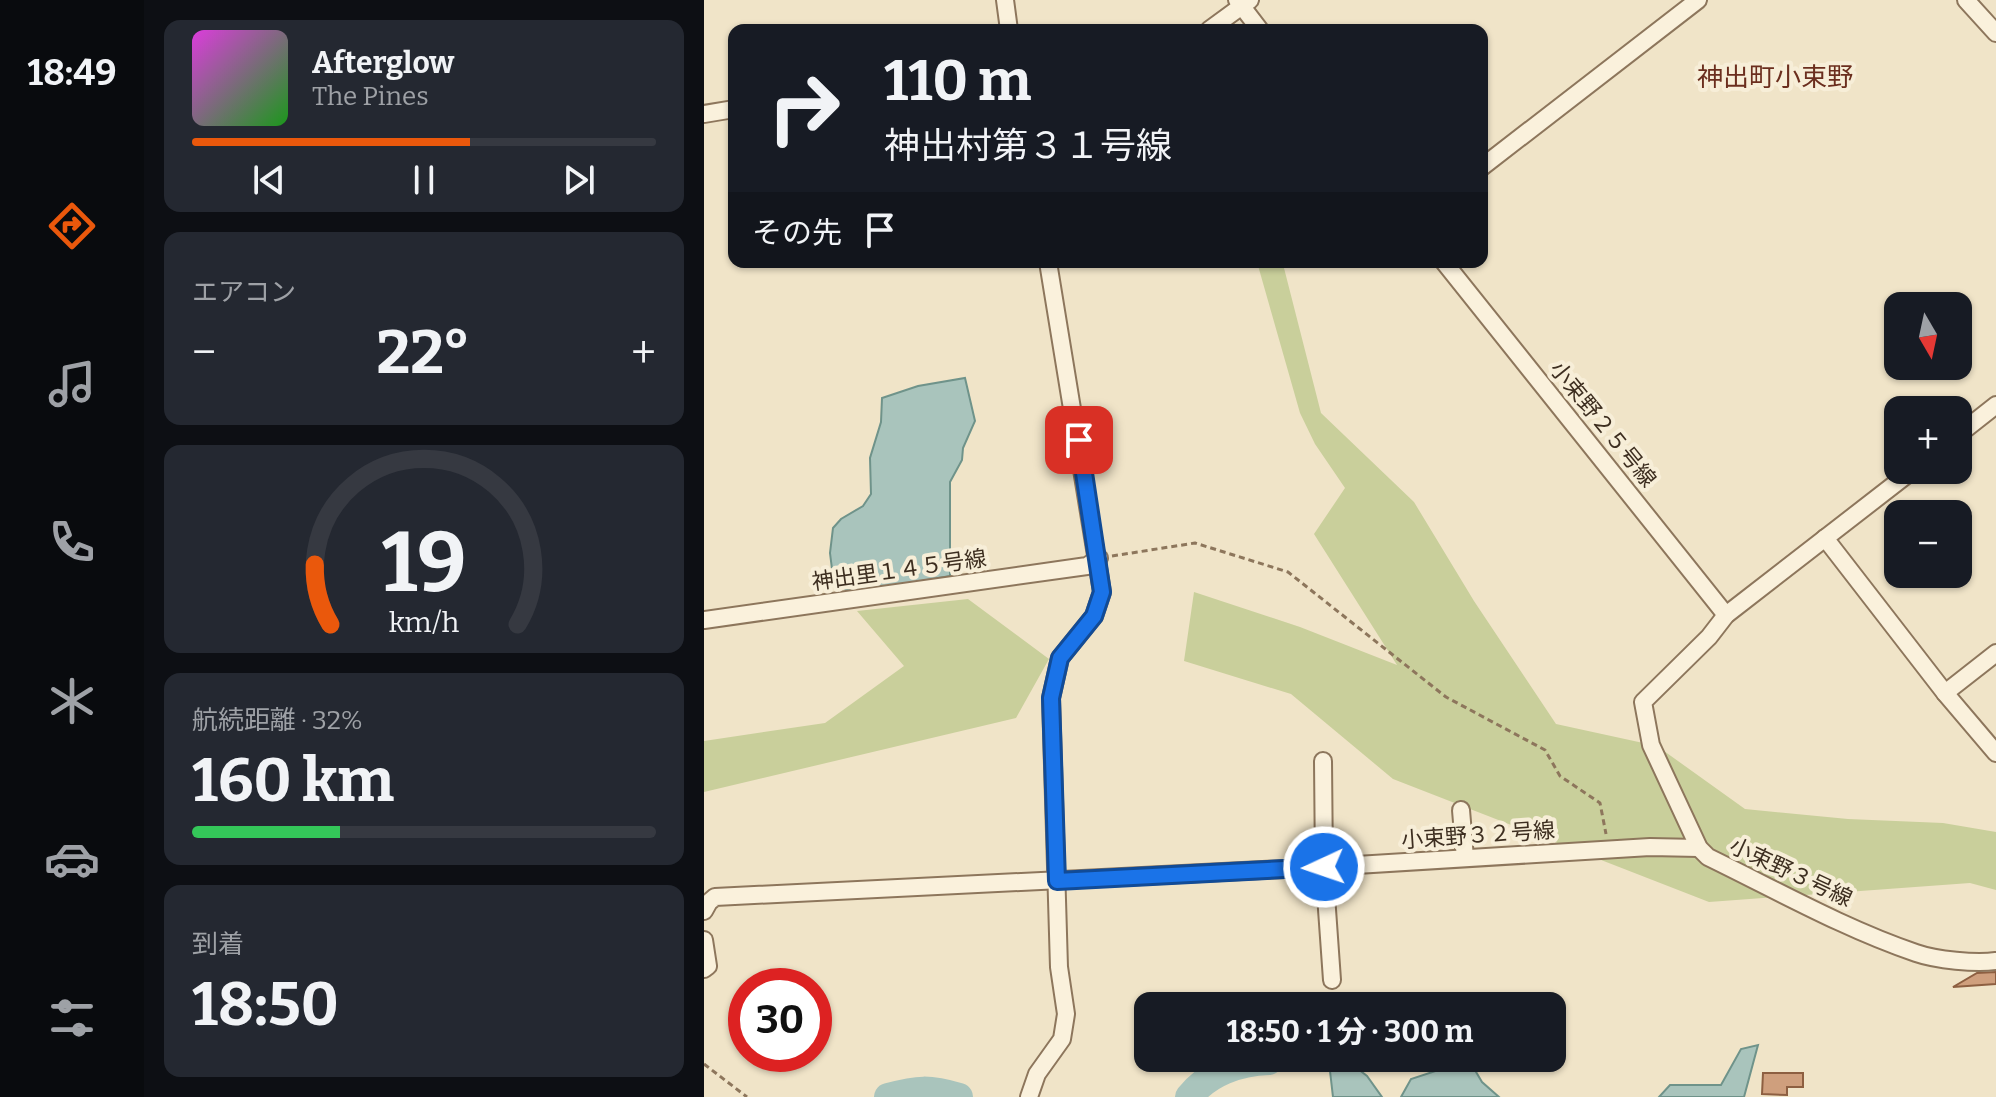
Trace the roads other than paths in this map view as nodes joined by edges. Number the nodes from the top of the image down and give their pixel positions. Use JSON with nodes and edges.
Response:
{"nodes":[{"id":1,"x":1005,"y":0,"type":"edge"},
{"id":2,"x":1698,"y":0,"type":"edge"},
{"id":3,"x":1966,"y":0,"type":"edge"},
{"id":4,"x":1243,"y":2,"type":"edge"},
{"id":5,"x":1008,"y":24,"type":"edge"},
{"id":6,"x":1216,"y":24,"type":"edge"},
{"id":7,"x":1256,"y":24,"type":"edge"},
{"id":8,"x":1996,"y":33,"type":"edge"},
{"id":9,"x":728,"y":110,"type":"edge"},
{"id":10,"x":704,"y":114,"type":"edge"},
{"id":11,"x":1488,"y":162,"type":"edge"},
{"id":12,"x":1049,"y":268,"type":"edge"},
{"id":13,"x":1449,"y":268,"type":"edge"},
{"id":14,"x":1996,"y":405,"type":"edge"},
{"id":15,"x":1972,"y":424,"type":"edge"},
{"id":16,"x":1895,"y":484,"type":"edge"},
{"id":17,"x":1825,"y":538,"type":"junction"},
{"id":18,"x":1099,"y":558,"type":"junction"},
{"id":19,"x":1726,"y":615,"type":"junction"},
{"id":20,"x":704,"y":620,"type":"edge"},
{"id":21,"x":1996,"y":653,"type":"edge"},
{"id":22,"x":1945,"y":693,"type":"junction"},
{"id":23,"x":1996,"y":753,"type":"edge"},
{"id":24,"x":1323,"y":761,"type":"dead end"},
{"id":25,"x":1461,"y":810,"type":"dead end"},
{"id":26,"x":1699,"y":848,"type":"junction"},
{"id":27,"x":1465,"y":858,"type":"junction"},
{"id":28,"x":1324,"y":867,"type":"junction"},
{"id":29,"x":1057,"y":881,"type":"junction"},
{"id":30,"x":704,"y":911,"type":"edge"},
{"id":31,"x":704,"y":940,"type":"edge"},
{"id":32,"x":1996,"y":961,"type":"edge"},
{"id":33,"x":704,"y":969,"type":"edge"},
{"id":34,"x":1332,"y":980,"type":"dead end"},
{"id":35,"x":1029,"y":1097,"type":"edge"}],
"edges":[{"from":1,"to":5,"type":"street"},
{"from":2,"to":11,"type":"street"},
{"from":3,"to":8,"type":"street"},
{"from":4,"to":6,"type":"street"},
{"from":4,"to":7,"type":"street"},
{"from":9,"to":10,"type":"street"},
{"from":12,"to":18,"type":"street"},
{"from":13,"to":19,"type":"street","name":"小束野２５号線"},
{"from":14,"to":15,"type":"street"},
{"from":16,"to":17,"type":"street"},
{"from":17,"to":19,"type":"street"},
{"from":17,"to":22,"type":"street"},
{"from":18,"to":20,"type":"street","name":"神出里１４５号線"},
{"from":18,"to":29,"type":"street"},
{"from":19,"to":26,"type":"street","name":"小束野３号線"},
{"from":21,"to":22,"type":"street"},
{"from":22,"to":23,"type":"street"},
{"from":24,"to":28,"type":"street"},
{"from":25,"to":27,"type":"street"},
{"from":26,"to":27,"type":"street","name":"小束野３２号線"},
{"from":26,"to":32,"type":"street","name":"小束野３号線"},
{"from":27,"to":28,"type":"street","name":"小束野３２号線"},
{"from":28,"to":29,"type":"street","name":"小束野３２号線"},
{"from":28,"to":34,"type":"street"},
{"from":29,"to":30,"type":"street","name":"小束野３２号線"},
{"from":29,"to":35,"type":"street"},
{"from":31,"to":33,"type":"street"}]}
